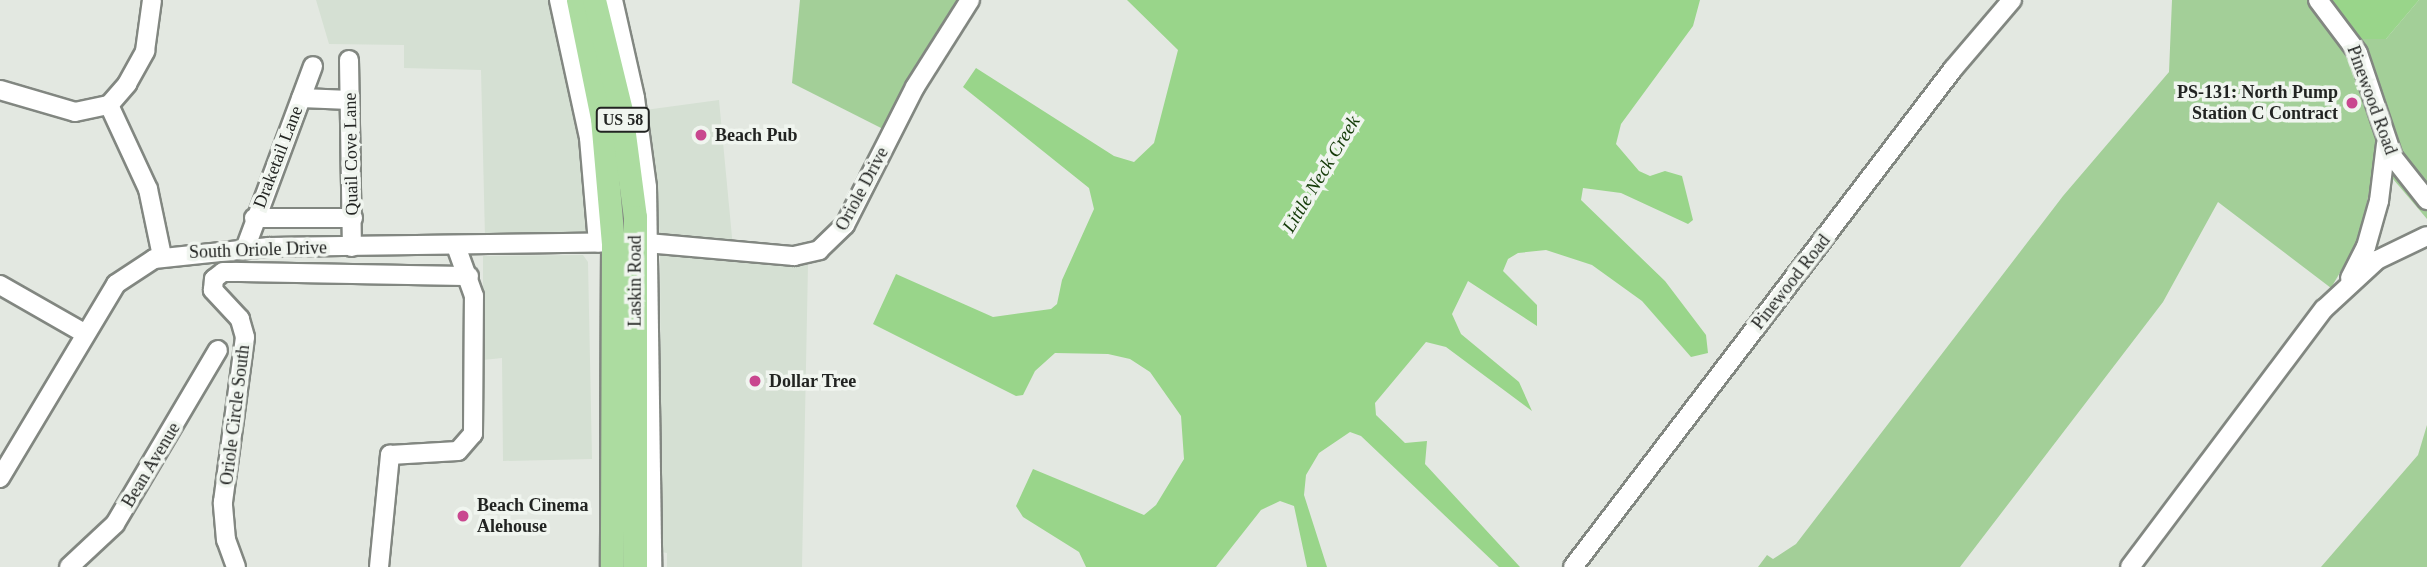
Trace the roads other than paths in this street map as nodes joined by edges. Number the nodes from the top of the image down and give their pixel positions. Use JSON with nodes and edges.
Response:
{"nodes":[{"id":1,"x":152,"y":0,"type":"edge"},
{"id":2,"x":559,"y":0,"type":"edge"},
{"id":3,"x":578,"y":0,"type":"edge"},
{"id":4,"x":594,"y":0,"type":"edge"},
{"id":5,"x":613,"y":0,"type":"edge"},
{"id":6,"x":970,"y":0,"type":"edge"},
{"id":7,"x":2012,"y":0,"type":"edge"},
{"id":8,"x":2318,"y":0,"type":"edge"},
{"id":9,"x":349,"y":60,"type":"dead end"},
{"id":10,"x":313,"y":66,"type":"dead end"},
{"id":11,"x":0,"y":90,"type":"edge"},
{"id":12,"x":301,"y":98,"type":"junction"},
{"id":13,"x":350,"y":100,"type":"junction"},
{"id":14,"x":109,"y":105,"type":"junction"},
{"id":15,"x":2386,"y":141,"type":"junction"},
{"id":16,"x":2427,"y":200,"type":"edge"},
{"id":17,"x":254,"y":218,"type":"junction"},
{"id":18,"x":353,"y":218,"type":"junction"},
{"id":19,"x":2427,"y":236,"type":"edge"},
{"id":20,"x":624,"y":243,"type":"junction"},
{"id":21,"x":352,"y":247,"type":"junction"},
{"id":22,"x":456,"y":247,"type":"junction"},
{"id":23,"x":244,"y":249,"type":"junction"},
{"id":24,"x":162,"y":256,"type":"junction"},
{"id":25,"x":469,"y":276,"type":"junction"},
{"id":26,"x":0,"y":285,"type":"edge"},
{"id":27,"x":2344,"y":289,"type":"junction"},
{"id":28,"x":84,"y":332,"type":"junction"},
{"id":29,"x":218,"y":350,"type":"dead end"},
{"id":30,"x":0,"y":478,"type":"edge"},
{"id":31,"x":69,"y":567,"type":"edge"},
{"id":32,"x":236,"y":567,"type":"edge"},
{"id":33,"x":379,"y":567,"type":"edge"},
{"id":34,"x":612,"y":567,"type":"edge"},
{"id":35,"x":635,"y":567,"type":"edge"},
{"id":36,"x":652,"y":567,"type":"edge"},
{"id":37,"x":1573,"y":567,"type":"edge"},
{"id":38,"x":2130,"y":567,"type":"edge"}],
"edges":[{"from":1,"to":14,"type":"street"},
{"from":2,"to":20,"type":"street","name":"Laskin Road"},
{"from":3,"to":20,"type":"main road","name":"Laskin Road","number":"US 58"},
{"from":4,"to":20,"type":"main road","name":"Laskin Road","number":"US 58"},
{"from":5,"to":20,"type":"street","name":"Laskin Road"},
{"from":6,"to":20,"type":"street","name":"Oriole Drive"},
{"from":7,"to":37,"type":"street","name":"Pinewood Road"},
{"from":8,"to":15,"type":"street","name":"Pinewood Road"},
{"from":9,"to":13,"type":"street","name":"Quail Cove Lane"},
{"from":10,"to":12,"type":"street","name":"Draketail Lane"},
{"from":11,"to":14,"type":"street"},
{"from":12,"to":13,"type":"street"},
{"from":12,"to":17,"type":"street","name":"Draketail Lane"},
{"from":13,"to":18,"type":"street","name":"Quail Cove Lane"},
{"from":14,"to":24,"type":"street"},
{"from":15,"to":16,"type":"street","name":"Pinewood Road"},
{"from":15,"to":27,"type":"street"},
{"from":17,"to":18,"type":"street"},
{"from":17,"to":23,"type":"street","name":"Draketail Lane"},
{"from":18,"to":21,"type":"street","name":"Quail Cove Lane"},
{"from":19,"to":27,"type":"street"},
{"from":20,"to":22,"type":"street","name":"South Oriole Drive"},
{"from":20,"to":34,"type":"main road","name":"Laskin Road","number":"US 58"},
{"from":20,"to":35,"type":"main road","name":"Laskin Road","number":"US 58"},
{"from":20,"to":36,"type":"street","name":"Laskin Road"},
{"from":21,"to":22,"type":"street","name":"South Oriole Drive"},
{"from":21,"to":23,"type":"street","name":"South Oriole Drive"},
{"from":22,"to":25,"type":"street"},
{"from":23,"to":24,"type":"street","name":"South Oriole Drive"},
{"from":24,"to":28,"type":"street","name":"South Oriole Drive"},
{"from":25,"to":32,"type":"street","name":"Oriole Circle South"},
{"from":25,"to":33,"type":"street"},
{"from":26,"to":28,"type":"street"},
{"from":27,"to":38,"type":"street"},
{"from":28,"to":30,"type":"street","name":"South Oriole Drive"},
{"from":29,"to":31,"type":"street","name":"Bean Avenue"}]}
